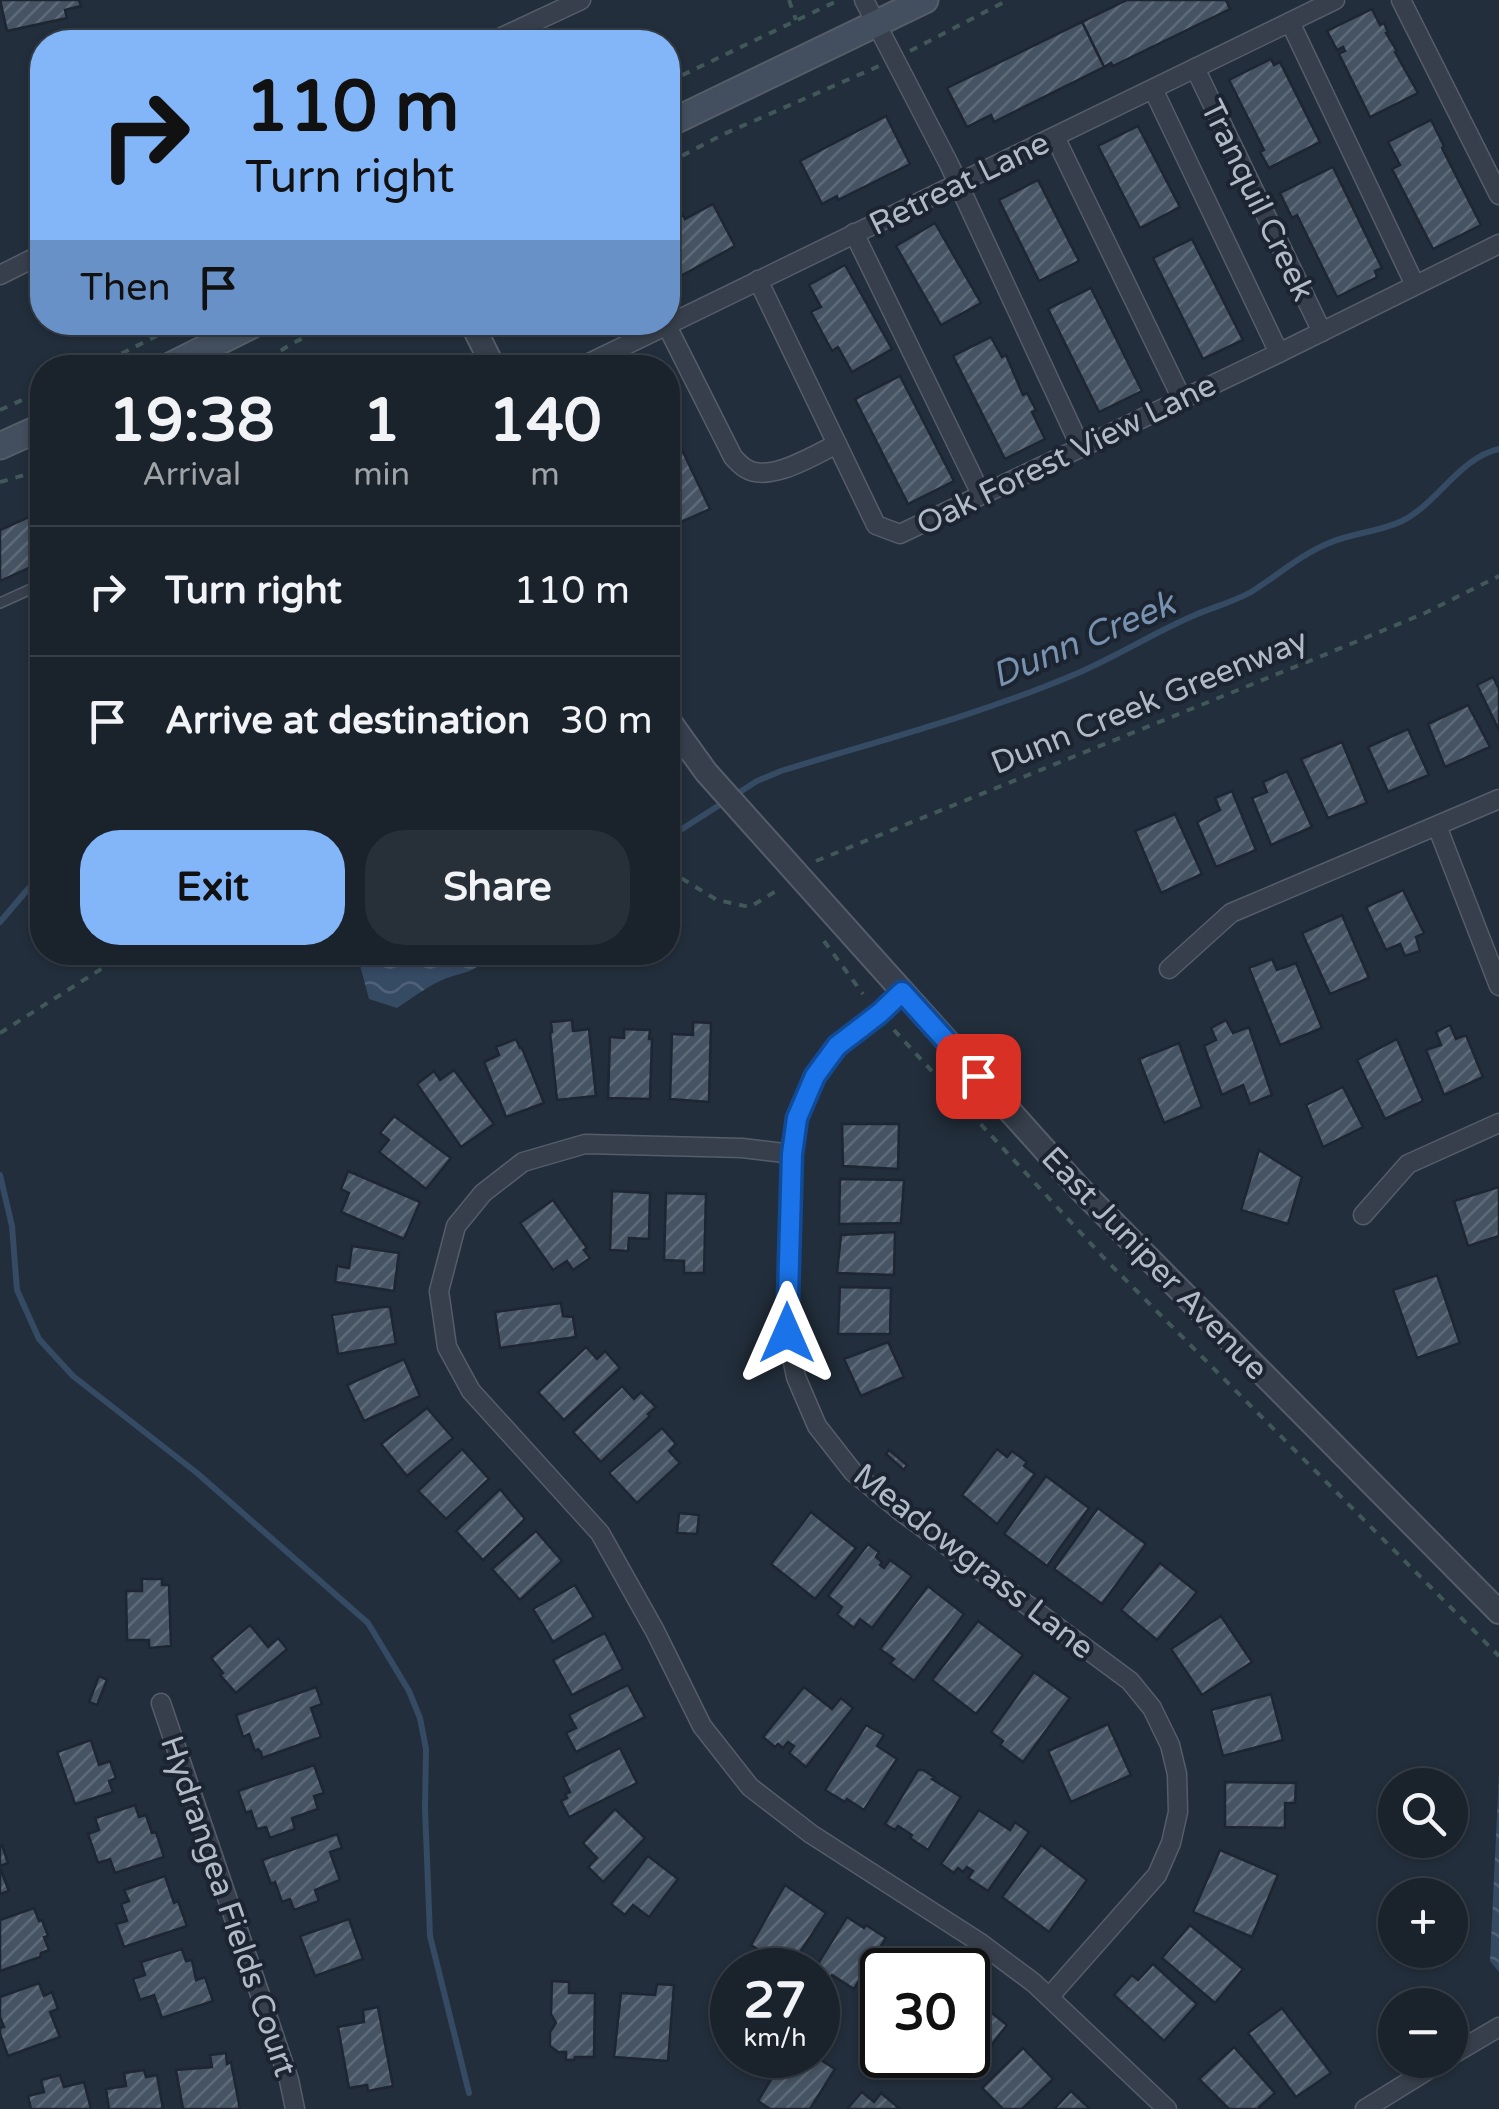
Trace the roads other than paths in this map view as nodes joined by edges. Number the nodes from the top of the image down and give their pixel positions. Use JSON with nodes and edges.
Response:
{"nodes":[{"id":1,"x":582,"y":0,"type":"edge"},
{"id":2,"x":925,"y":0,"type":"edge"},
{"id":3,"x":1335,"y":0,"type":"edge"},
{"id":4,"x":1401,"y":0,"type":"edge"},
{"id":5,"x":871,"y":11,"type":"edge"},
{"id":6,"x":1290,"y":22,"type":"junction"},
{"id":7,"x":518,"y":30,"type":"edge"},
{"id":8,"x":1195,"y":68,"type":"junction"},
{"id":9,"x":1153,"y":89,"type":"junction"},
{"id":10,"x":680,"y":117,"type":"edge"},
{"id":11,"x":1055,"y":137,"type":"junction"},
{"id":12,"x":958,"y":183,"type":"junction"},
{"id":13,"x":1499,"y":194,"type":"edge"},
{"id":14,"x":854,"y":232,"type":"junction"},
{"id":15,"x":1499,"y":244,"type":"edge"},
{"id":16,"x":30,"y":260,"type":"edge"},
{"id":17,"x":0,"y":274,"type":"edge"},
{"id":18,"x":758,"y":280,"type":"junction"},
{"id":19,"x":1414,"y":285,"type":"junction"},
{"id":20,"x":680,"y":319,"type":"edge"},
{"id":21,"x":1322,"y":332,"type":"junction"},
{"id":22,"x":232,"y":335,"type":"edge"},
{"id":23,"x":647,"y":335,"type":"edge"},
{"id":24,"x":671,"y":335,"type":"edge"},
{"id":25,"x":1278,"y":353,"type":"junction"},
{"id":26,"x":192,"y":355,"type":"edge"},
{"id":27,"x":606,"y":355,"type":"edge"},
{"id":28,"x":1182,"y":400,"type":"junction"},
{"id":29,"x":30,"y":432,"type":"edge"},
{"id":30,"x":837,"y":444,"type":"junction"},
{"id":31,"x":0,"y":446,"type":"edge"},
{"id":32,"x":1081,"y":448,"type":"junction"},
{"id":33,"x":981,"y":494,"type":"junction"},
{"id":34,"x":30,"y":589,"type":"edge"},
{"id":35,"x":0,"y":603,"type":"edge"},
{"id":36,"x":680,"y":736,"type":"edge"},
{"id":37,"x":1499,"y":800,"type":"edge"},
{"id":38,"x":1437,"y":826,"type":"junction"},
{"id":39,"x":1169,"y":969,"type":"dead end"},
{"id":40,"x":1499,"y":986,"type":"edge"},
{"id":41,"x":902,"y":992,"type":"junction"},
{"id":42,"x":1499,"y":1123,"type":"edge"},
{"id":43,"x":792,"y":1154,"type":"junction"},
{"id":44,"x":1364,"y":1215,"type":"dead end"},
{"id":45,"x":1499,"y":1612,"type":"edge"},
{"id":46,"x":162,"y":1703,"type":"dead end"},
{"id":47,"x":1050,"y":1996,"type":"junction"},
{"id":48,"x":1499,"y":2026,"type":"edge"},
{"id":49,"x":1468,"y":2045,"type":"edge"},
{"id":50,"x":1415,"y":2078,"type":"edge"},
{"id":51,"x":295,"y":2109,"type":"edge"},
{"id":52,"x":1167,"y":2109,"type":"edge"},
{"id":53,"x":1365,"y":2109,"type":"edge"}],
"edges":[{"from":1,"to":7,"type":"street"},
{"from":2,"to":5,"type":"main road"},
{"from":3,"to":6,"type":"street","name":"Retreat Lane"},
{"from":4,"to":13,"type":"street"},
{"from":5,"to":10,"type":"main road"},
{"from":5,"to":12,"type":"street"},
{"from":6,"to":8,"type":"street","name":"Retreat Lane"},
{"from":6,"to":19,"type":"street"},
{"from":8,"to":9,"type":"street","name":"Retreat Lane"},
{"from":8,"to":21,"type":"street","name":"Tranquil Creek"},
{"from":9,"to":11,"type":"street","name":"Retreat Lane"},
{"from":9,"to":25,"type":"street","name":"Tranquil Creek"},
{"from":11,"to":12,"type":"street","name":"Retreat Lane"},
{"from":11,"to":28,"type":"street"},
{"from":12,"to":14,"type":"street","name":"Retreat Lane"},
{"from":12,"to":32,"type":"street"},
{"from":14,"to":18,"type":"street","name":"Retreat Lane"},
{"from":14,"to":33,"type":"street"},
{"from":15,"to":19,"type":"street","name":"Oak Forest View Lane"},
{"from":16,"to":17,"type":"street"},
{"from":18,"to":20,"type":"street","name":"Retreat Lane"},
{"from":18,"to":30,"type":"street","name":"Oak Forest View Lane"},
{"from":19,"to":21,"type":"street","name":"Oak Forest View Lane"},
{"from":21,"to":25,"type":"street","name":"Oak Forest View Lane"},
{"from":22,"to":26,"type":"main road"},
{"from":23,"to":27,"type":"street","name":"Retreat Lane"},
{"from":24,"to":30,"type":"street"},
{"from":25,"to":28,"type":"street","name":"Oak Forest View Lane"},
{"from":28,"to":32,"type":"street","name":"Oak Forest View Lane"},
{"from":29,"to":31,"type":"main road"},
{"from":30,"to":33,"type":"street","name":"Oak Forest View Lane"},
{"from":32,"to":33,"type":"street","name":"Oak Forest View Lane"},
{"from":34,"to":35,"type":"lane"},
{"from":36,"to":41,"type":"street","name":"East Juniper Avenue"},
{"from":37,"to":38,"type":"street"},
{"from":38,"to":39,"type":"street"},
{"from":38,"to":40,"type":"street"},
{"from":41,"to":43,"type":"street","name":"Meadowgrass Lane"},
{"from":41,"to":45,"type":"street","name":"East Juniper Avenue"},
{"from":42,"to":44,"type":"street"},
{"from":43,"to":47,"type":"street","name":"Meadowgrass Lane"},
{"from":43,"to":47,"type":"street"},
{"from":46,"to":51,"type":"street","name":"Hydrangea Fields Court"},
{"from":47,"to":52,"type":"street"},
{"from":48,"to":49,"type":"street"},
{"from":50,"to":53,"type":"street"}]}
